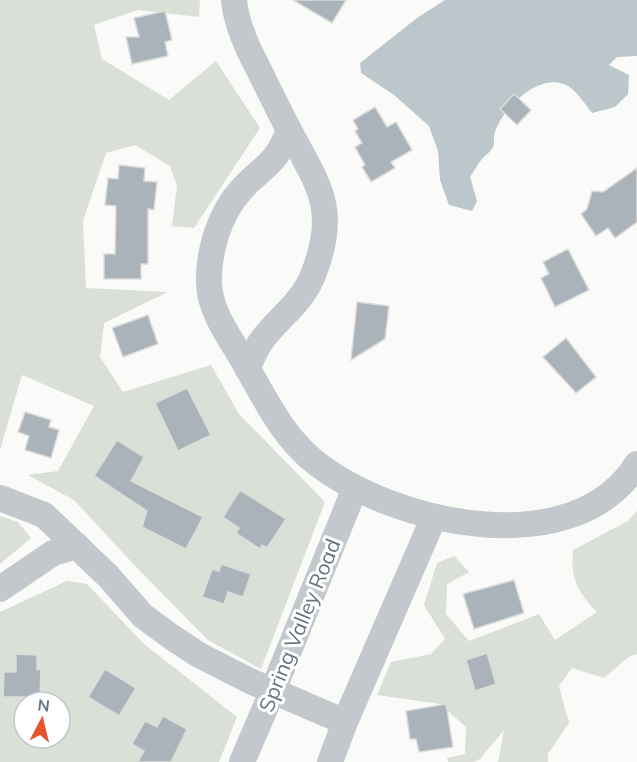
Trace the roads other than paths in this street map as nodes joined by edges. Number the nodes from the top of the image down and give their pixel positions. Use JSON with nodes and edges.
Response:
{"nodes":[{"id":1,"x":234,"y":0,"type":"edge"},
{"id":2,"x":289,"y":131,"type":"junction"},
{"id":3,"x":247,"y":368,"type":"junction"},
{"id":4,"x":637,"y":464,"type":"edge"},
{"id":5,"x":355,"y":488,"type":"junction"},
{"id":6,"x":0,"y":498,"type":"edge"},
{"id":7,"x":434,"y":517,"type":"junction"},
{"id":8,"x":77,"y":546,"type":"junction"},
{"id":9,"x":0,"y":589,"type":"edge"},
{"id":10,"x":273,"y":690,"type":"junction"},
{"id":11,"x":345,"y":722,"type":"junction"},
{"id":12,"x":242,"y":762,"type":"edge"},
{"id":13,"x":330,"y":762,"type":"edge"}],
"edges":[{"from":1,"to":2,"type":"street"},
{"from":2,"to":3,"type":"street"},
{"from":2,"to":3,"type":"street"},
{"from":3,"to":5,"type":"street"},
{"from":4,"to":7,"type":"street"},
{"from":5,"to":7,"type":"street"},
{"from":5,"to":10,"type":"street","name":"Spring Valley Road"},
{"from":6,"to":8,"type":"street"},
{"from":7,"to":11,"type":"street"},
{"from":8,"to":9,"type":"street"},
{"from":8,"to":10,"type":"street"},
{"from":10,"to":11,"type":"street"},
{"from":10,"to":12,"type":"street","name":"Spring Valley Road"},
{"from":11,"to":13,"type":"street"}]}
